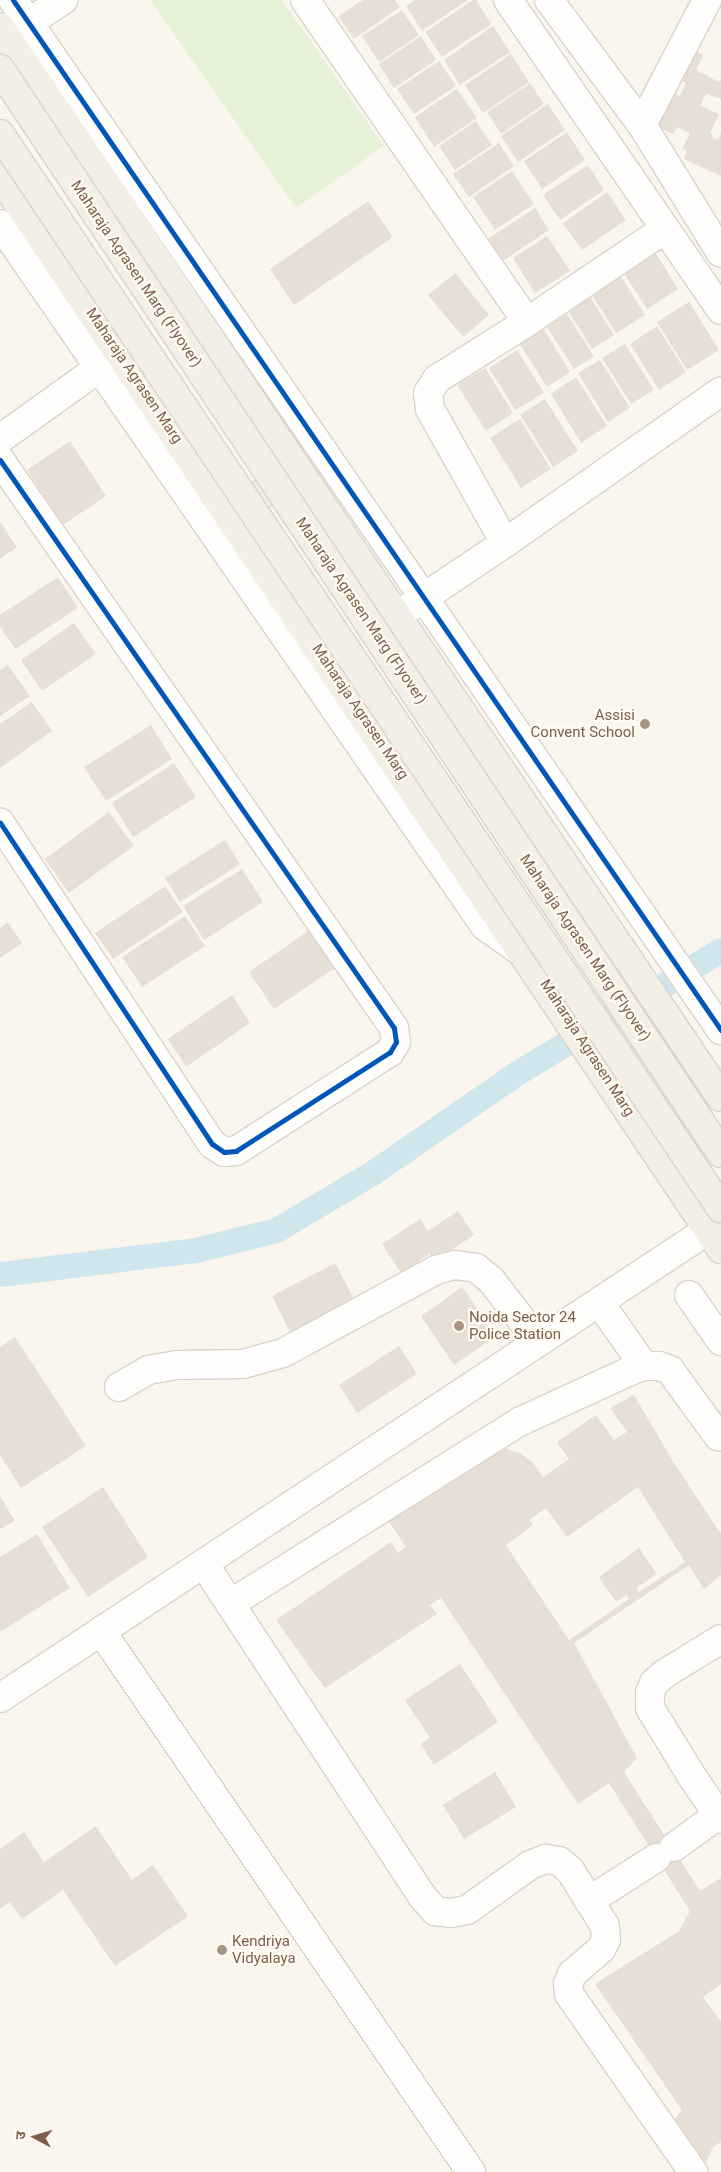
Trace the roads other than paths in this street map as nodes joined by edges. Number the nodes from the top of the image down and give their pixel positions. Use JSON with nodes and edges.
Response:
{"nodes":[{"id":1,"x":13,"y":0,"type":"edge"},
{"id":2,"x":63,"y":0,"type":"edge"},
{"id":3,"x":304,"y":0,"type":"edge"},
{"id":4,"x":508,"y":0,"type":"edge"},
{"id":5,"x":549,"y":0,"type":"edge"},
{"id":6,"x":707,"y":0,"type":"edge"},
{"id":7,"x":12,"y":29,"type":"edge"},
{"id":8,"x":0,"y":69,"type":"edge"},
{"id":9,"x":642,"y":125,"type":"junction"},
{"id":10,"x":0,"y":134,"type":"edge"},
{"id":11,"x":0,"y":176,"type":"edge"},
{"id":12,"x":0,"y":224,"type":"edge"},
{"id":13,"x":665,"y":228,"type":"junction"},
{"id":14,"x":721,"y":254,"type":"edge"},
{"id":15,"x":721,"y":310,"type":"edge"},
{"id":16,"x":528,"y":322,"type":"junction"},
{"id":17,"x":109,"y":360,"type":"junction"},
{"id":18,"x":721,"y":391,"type":"edge"},
{"id":19,"x":0,"y":439,"type":"edge"},
{"id":20,"x":0,"y":460,"type":"edge"},
{"id":21,"x":298,"y":470,"type":"junction"},
{"id":22,"x":229,"y":517,"type":"junction"},
{"id":23,"x":505,"y":543,"type":"junction"},
{"id":24,"x":424,"y":598,"type":"junction"},
{"id":25,"x":395,"y":615,"type":"junction"},
{"id":26,"x":0,"y":823,"type":"edge"},
{"id":27,"x":524,"y":953,"type":"junction"},
{"id":28,"x":716,"y":1011,"type":"edge"},
{"id":29,"x":674,"y":1027,"type":"junction"},
{"id":30,"x":721,"y":1097,"type":"edge"},
{"id":31,"x":721,"y":1153,"type":"edge"},
{"id":32,"x":717,"y":1229,"type":"edge"},
{"id":33,"x":689,"y":1295,"type":"dead end"},
{"id":34,"x":599,"y":1302,"type":"junction"},
{"id":35,"x":721,"y":1341,"type":"edge"},
{"id":36,"x":538,"y":1342,"type":"junction"},
{"id":37,"x":644,"y":1366,"type":"junction"},
{"id":38,"x":119,"y":1386,"type":"dead end"},
{"id":39,"x":718,"y":1436,"type":"dead end"},
{"id":40,"x":204,"y":1564,"type":"junction"},
{"id":41,"x":230,"y":1604,"type":"junction"},
{"id":42,"x":101,"y":1631,"type":"junction"},
{"id":43,"x":721,"y":1639,"type":"edge"},
{"id":44,"x":0,"y":1698,"type":"edge"},
{"id":45,"x":719,"y":1817,"type":"edge"},
{"id":46,"x":589,"y":1901,"type":"junction"},
{"id":47,"x":471,"y":2172,"type":"edge"},
{"id":48,"x":693,"y":2172,"type":"edge"}],
"edges":[{"from":1,"to":7,"type":"street"},
{"from":2,"to":7,"type":"street"},
{"from":3,"to":16,"type":"street"},
{"from":4,"to":13,"type":"street"},
{"from":5,"to":9,"type":"street"},
{"from":6,"to":9,"type":"street"},
{"from":7,"to":21,"type":"main road"},
{"from":7,"to":24,"type":"street"},
{"from":8,"to":31,"type":"main road","name":"Maharaja Agrasen Marg (Flyover)","bridge":true},
{"from":9,"to":14,"type":"street"},
{"from":10,"to":32,"type":"main road","name":"Maharaja Agrasen Marg (Flyover)","bridge":true},
{"from":11,"to":17,"type":"main road","name":"Maharaja Agrasen Marg"},
{"from":12,"to":17,"type":"street"},
{"from":13,"to":15,"type":"street"},
{"from":13,"to":16,"type":"street"},
{"from":16,"to":23,"type":"street"},
{"from":17,"to":19,"type":"street"},
{"from":17,"to":22,"type":"main road","name":"Maharaja Agrasen Marg"},
{"from":17,"to":27,"type":"street"},
{"from":18,"to":23,"type":"street"},
{"from":20,"to":26,"type":"street"},
{"from":21,"to":22,"type":"main road"},
{"from":21,"to":25,"type":"main road"},
{"from":22,"to":27,"type":"main road","name":"Maharaja Agrasen Marg"},
{"from":23,"to":24,"type":"street"},
{"from":24,"to":25,"type":"street"},
{"from":24,"to":28,"type":"street"},
{"from":25,"to":29,"type":"main road"},
{"from":27,"to":32,"type":"main road","name":"Maharaja Agrasen Marg"},
{"from":28,"to":29,"type":"street"},
{"from":29,"to":30,"type":"main road"},
{"from":32,"to":34,"type":"street"},
{"from":33,"to":35,"type":"street"},
{"from":34,"to":36,"type":"street"},
{"from":34,"to":37,"type":"street"},
{"from":36,"to":38,"type":"street"},
{"from":36,"to":40,"type":"street"},
{"from":37,"to":39,"type":"street"},
{"from":37,"to":41,"type":"street"},
{"from":40,"to":41,"type":"street"},
{"from":40,"to":42,"type":"street"},
{"from":41,"to":46,"type":"street"},
{"from":42,"to":44,"type":"street"},
{"from":42,"to":47,"type":"street"},
{"from":43,"to":45,"type":"street"},
{"from":45,"to":46,"type":"street"},
{"from":46,"to":48,"type":"street"}]}
